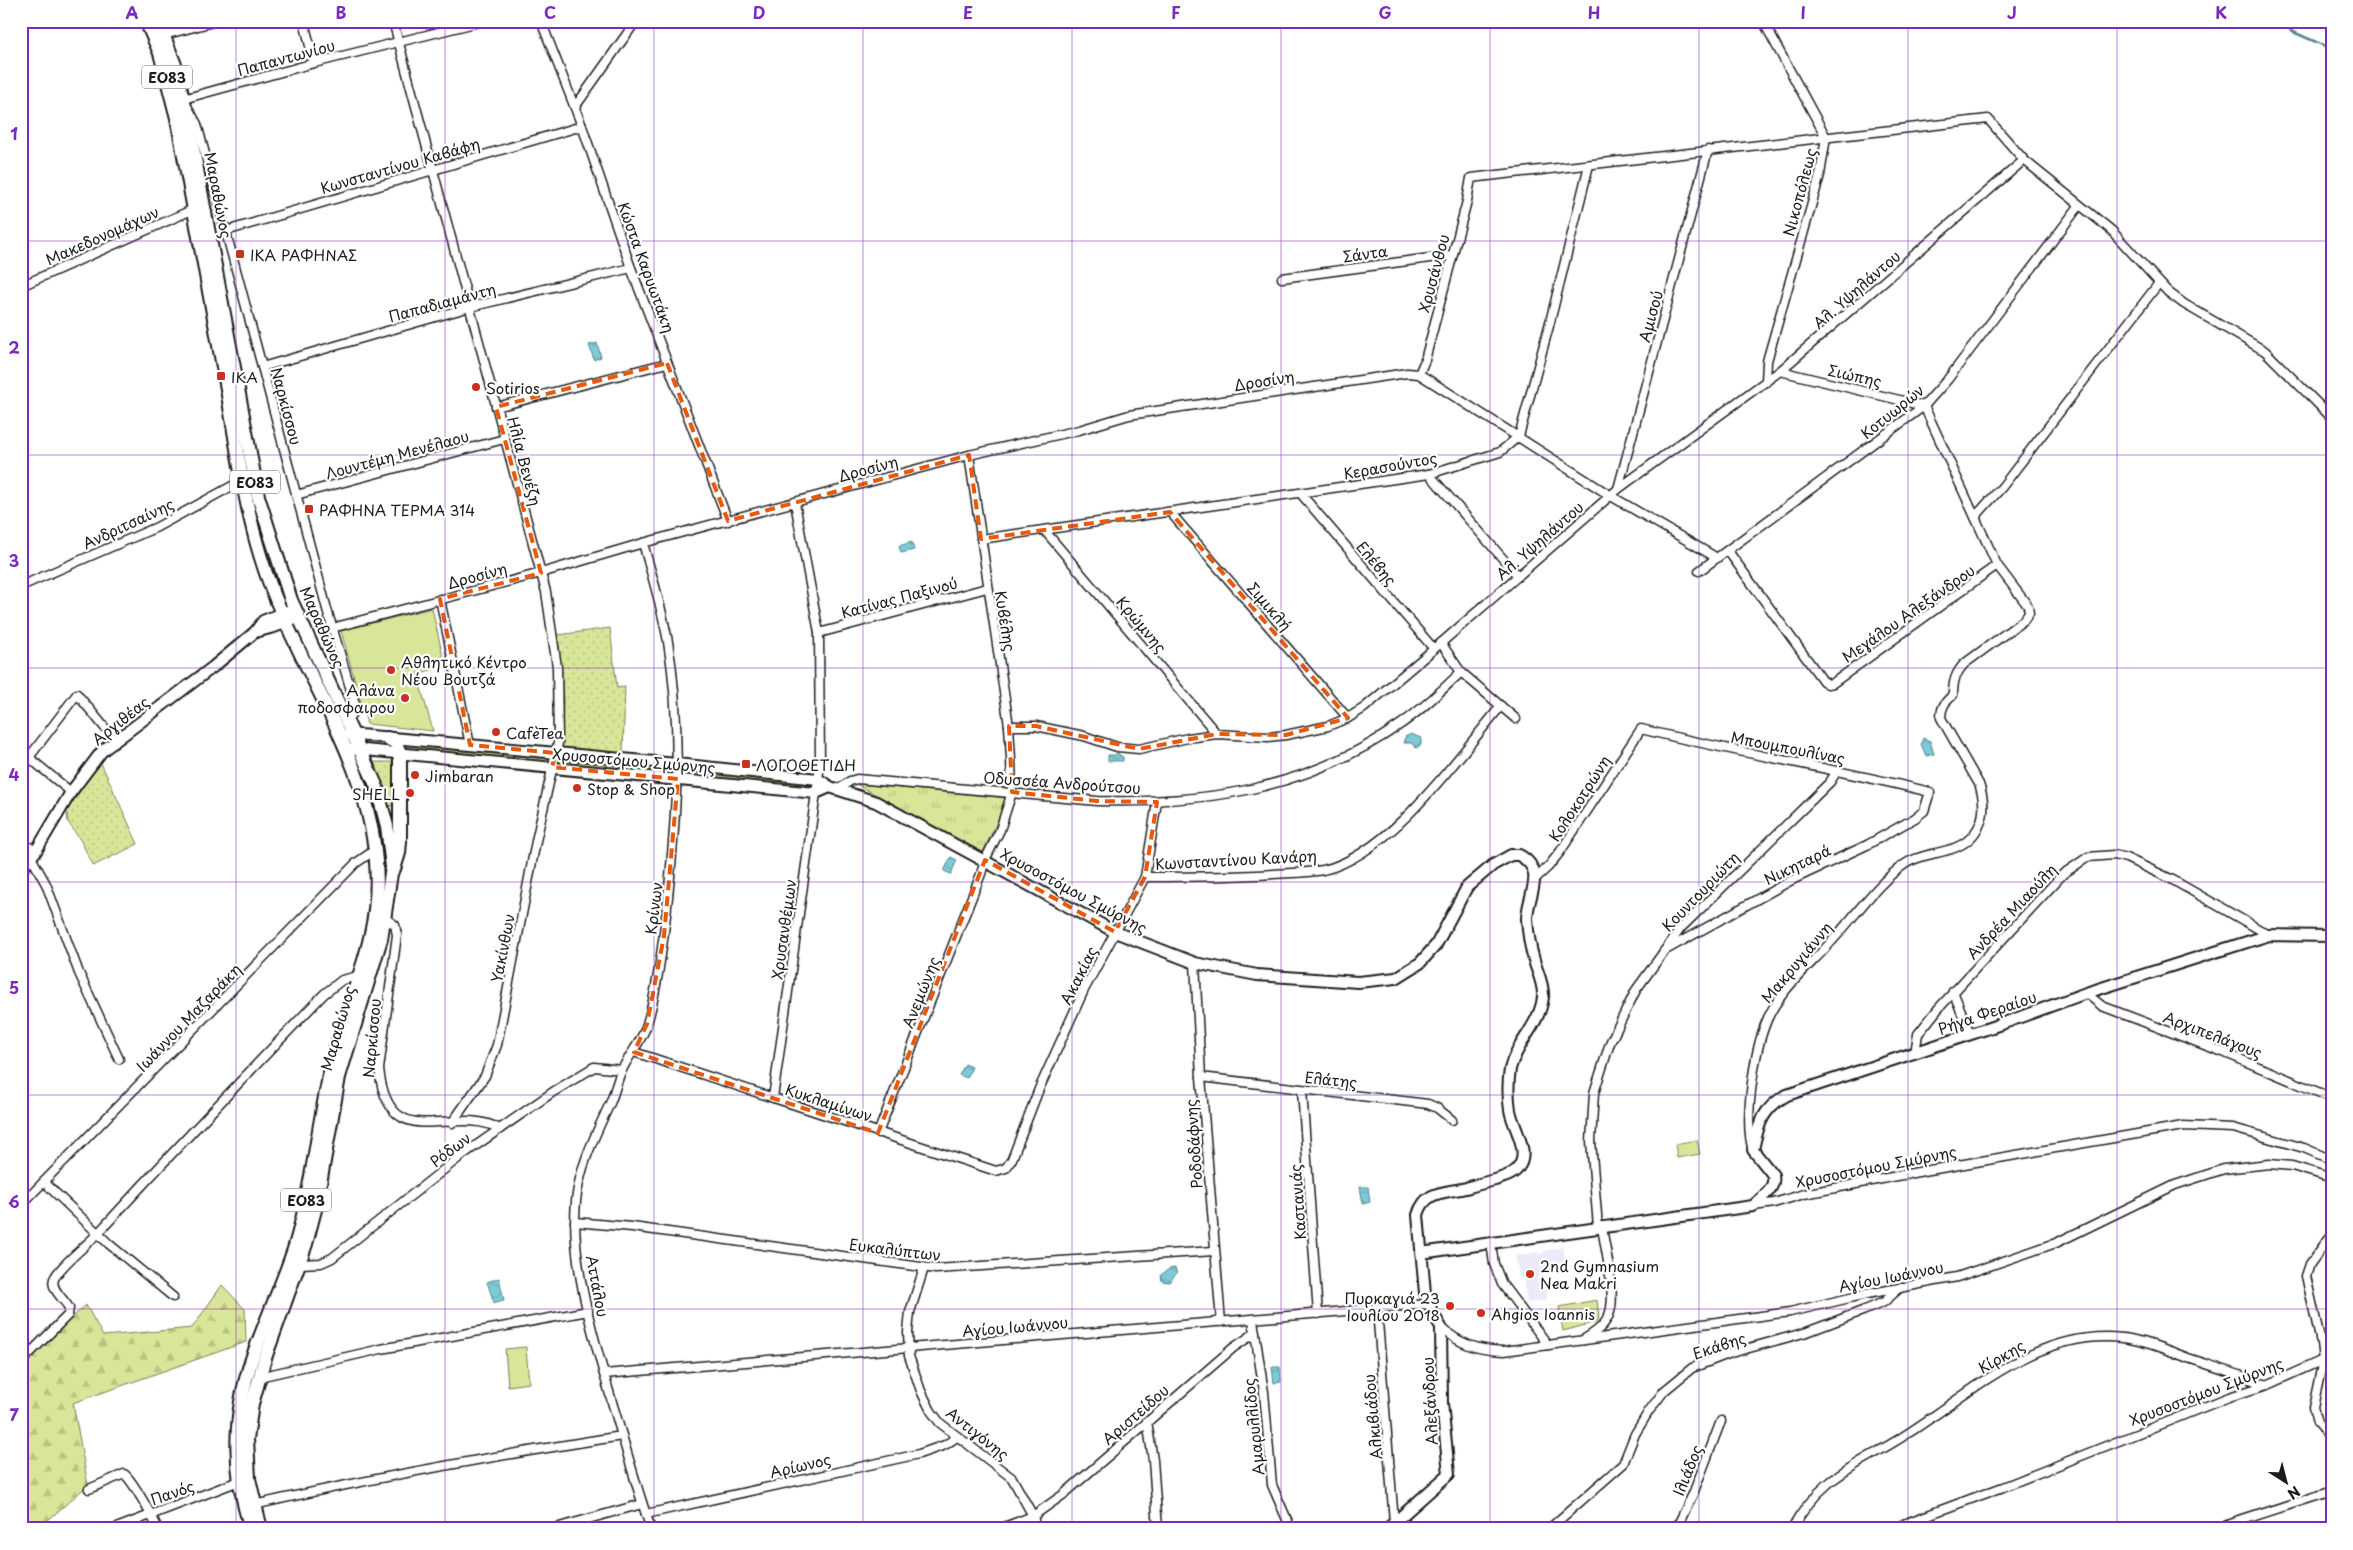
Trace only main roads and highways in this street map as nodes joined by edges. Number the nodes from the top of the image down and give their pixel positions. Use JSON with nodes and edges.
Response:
{"nodes":[{"id":1,"x":146,"y":21,"type":"edge"},
{"id":2,"x":158,"y":21,"type":"edge"},
{"id":3,"x":387,"y":738,"type":"road end"},
{"id":4,"x":390,"y":881,"type":"junction"},
{"id":5,"x":251,"y":1529,"type":"edge"},
{"id":6,"x":261,"y":1529,"type":"edge"}],
"edges":[{"from":1,"to":5,"type":"main road","name":"Μαραθώνος","number":"ΕΟ83"},
{"from":2,"to":4,"type":"main road","name":"Μαραθώνος","number":"ΕΟ83"},
{"from":3,"to":4,"type":"main road"},
{"from":4,"to":6,"type":"main road","name":"Μαραθώνος","number":"ΕΟ83"}]}
